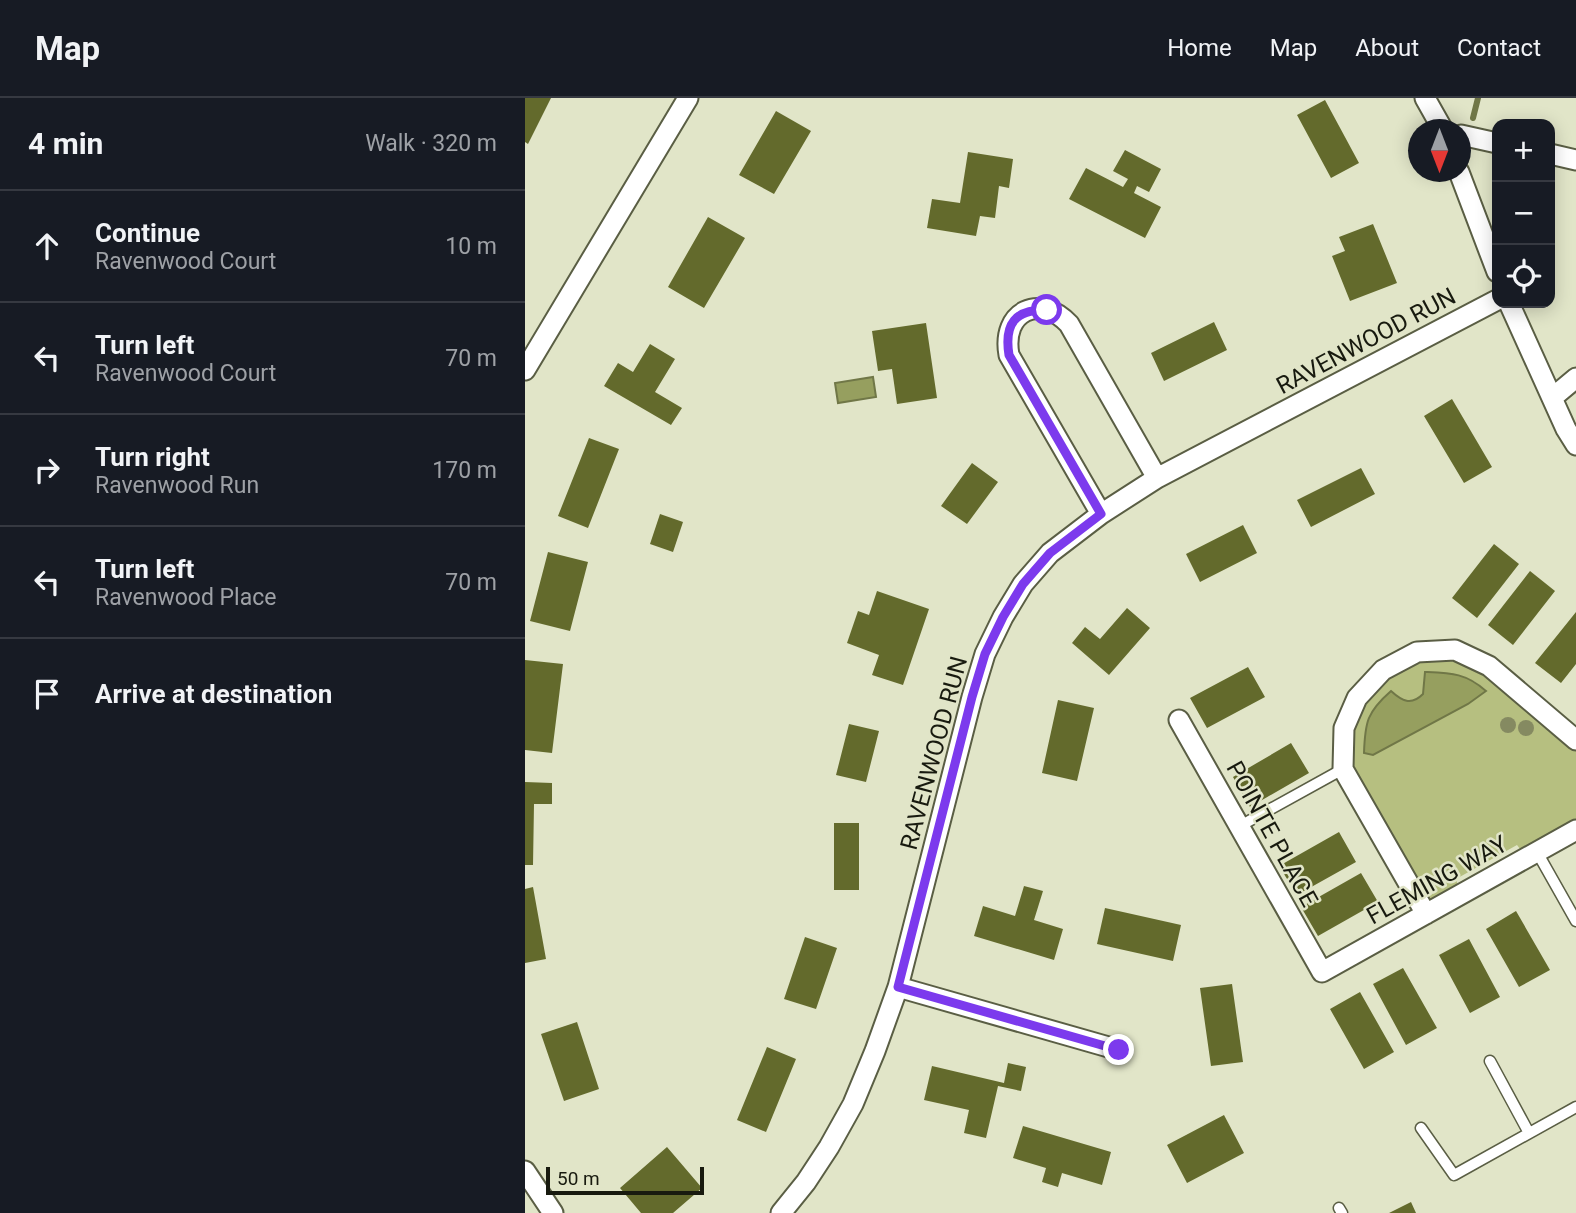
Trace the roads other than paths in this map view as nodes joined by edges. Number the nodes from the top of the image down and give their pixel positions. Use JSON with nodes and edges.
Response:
{"nodes":[{"id":1,"x":688,"y":98,"type":"edge"},
{"id":2,"x":1425,"y":98,"type":"edge"},
{"id":3,"x":1437,"y":119,"type":"edge"},
{"id":4,"x":1471,"y":137,"type":"edge"},
{"id":5,"x":1492,"y":142,"type":"edge"},
{"id":6,"x":1555,"y":155,"type":"edge"},
{"id":7,"x":1576,"y":160,"type":"edge"},
{"id":8,"x":1463,"y":182,"type":"edge"},
{"id":9,"x":1492,"y":259,"type":"edge"},
{"id":10,"x":1492,"y":303,"type":"edge"},
{"id":11,"x":1511,"y":308,"type":"edge"},
{"id":12,"x":525,"y":370,"type":"edge"},
{"id":13,"x":1576,"y":378,"type":"edge"},
{"id":14,"x":1552,"y":398,"type":"junction"},
{"id":15,"x":1576,"y":445,"type":"edge"},
{"id":16,"x":1157,"y":478,"type":"junction"},
{"id":17,"x":1101,"y":514,"type":"junction"},
{"id":18,"x":1179,"y":720,"type":"dead end"},
{"id":19,"x":1576,"y":740,"type":"edge"},
{"id":20,"x":1343,"y":769,"type":"junction"},
{"id":21,"x":1240,"y":826,"type":"junction"},
{"id":22,"x":1576,"y":830,"type":"edge"},
{"id":23,"x":1537,"y":852,"type":"junction"},
{"id":24,"x":1426,"y":914,"type":"junction"},
{"id":25,"x":1576,"y":921,"type":"edge"},
{"id":26,"x":1322,"y":972,"type":"joint"},
{"id":27,"x":898,"y":987,"type":"junction"},
{"id":28,"x":1119,"y":1050,"type":"dead end"},
{"id":29,"x":1490,"y":1061,"type":"dead end"},
{"id":30,"x":1576,"y":1107,"type":"edge"},
{"id":31,"x":1421,"y":1128,"type":"dead end"},
{"id":32,"x":1529,"y":1133,"type":"junction"},
{"id":33,"x":525,"y":1171,"type":"edge"},
{"id":34,"x":553,"y":1213,"type":"edge"},
{"id":35,"x":781,"y":1213,"type":"edge"}],
"edges":[{"from":1,"to":12,"type":"street"},
{"from":2,"to":3,"type":"street"},
{"from":4,"to":5,"type":"street"},
{"from":6,"to":7,"type":"street"},
{"from":8,"to":9,"type":"street"},
{"from":10,"to":16,"type":"street","name":"RAVENWOOD RUN"},
{"from":11,"to":14,"type":"street"},
{"from":13,"to":14,"type":"street"},
{"from":14,"to":15,"type":"street"},
{"from":16,"to":17,"type":"street","name":"RAVENWOOD RUN"},
{"from":16,"to":17,"type":"street"},
{"from":17,"to":27,"type":"street","name":"RAVENWOOD RUN"},
{"from":18,"to":21,"type":"street","name":"POINTE PLACE"},
{"from":19,"to":20,"type":"street"},
{"from":20,"to":21,"type":"lane"},
{"from":20,"to":24,"type":"street"},
{"from":21,"to":26,"type":"street","name":"POINTE PLACE"},
{"from":22,"to":23,"type":"street","name":"FLEMING WAY"},
{"from":23,"to":24,"type":"street","name":"FLEMING WAY"},
{"from":23,"to":25,"type":"lane"},
{"from":24,"to":26,"type":"street","name":"FLEMING WAY"},
{"from":27,"to":28,"type":"street"},
{"from":27,"to":35,"type":"street","name":"RAVENWOOD RUN"},
{"from":29,"to":32,"type":"lane"},
{"from":30,"to":32,"type":"lane"},
{"from":31,"to":32,"type":"lane"},
{"from":33,"to":34,"type":"street"}]}
